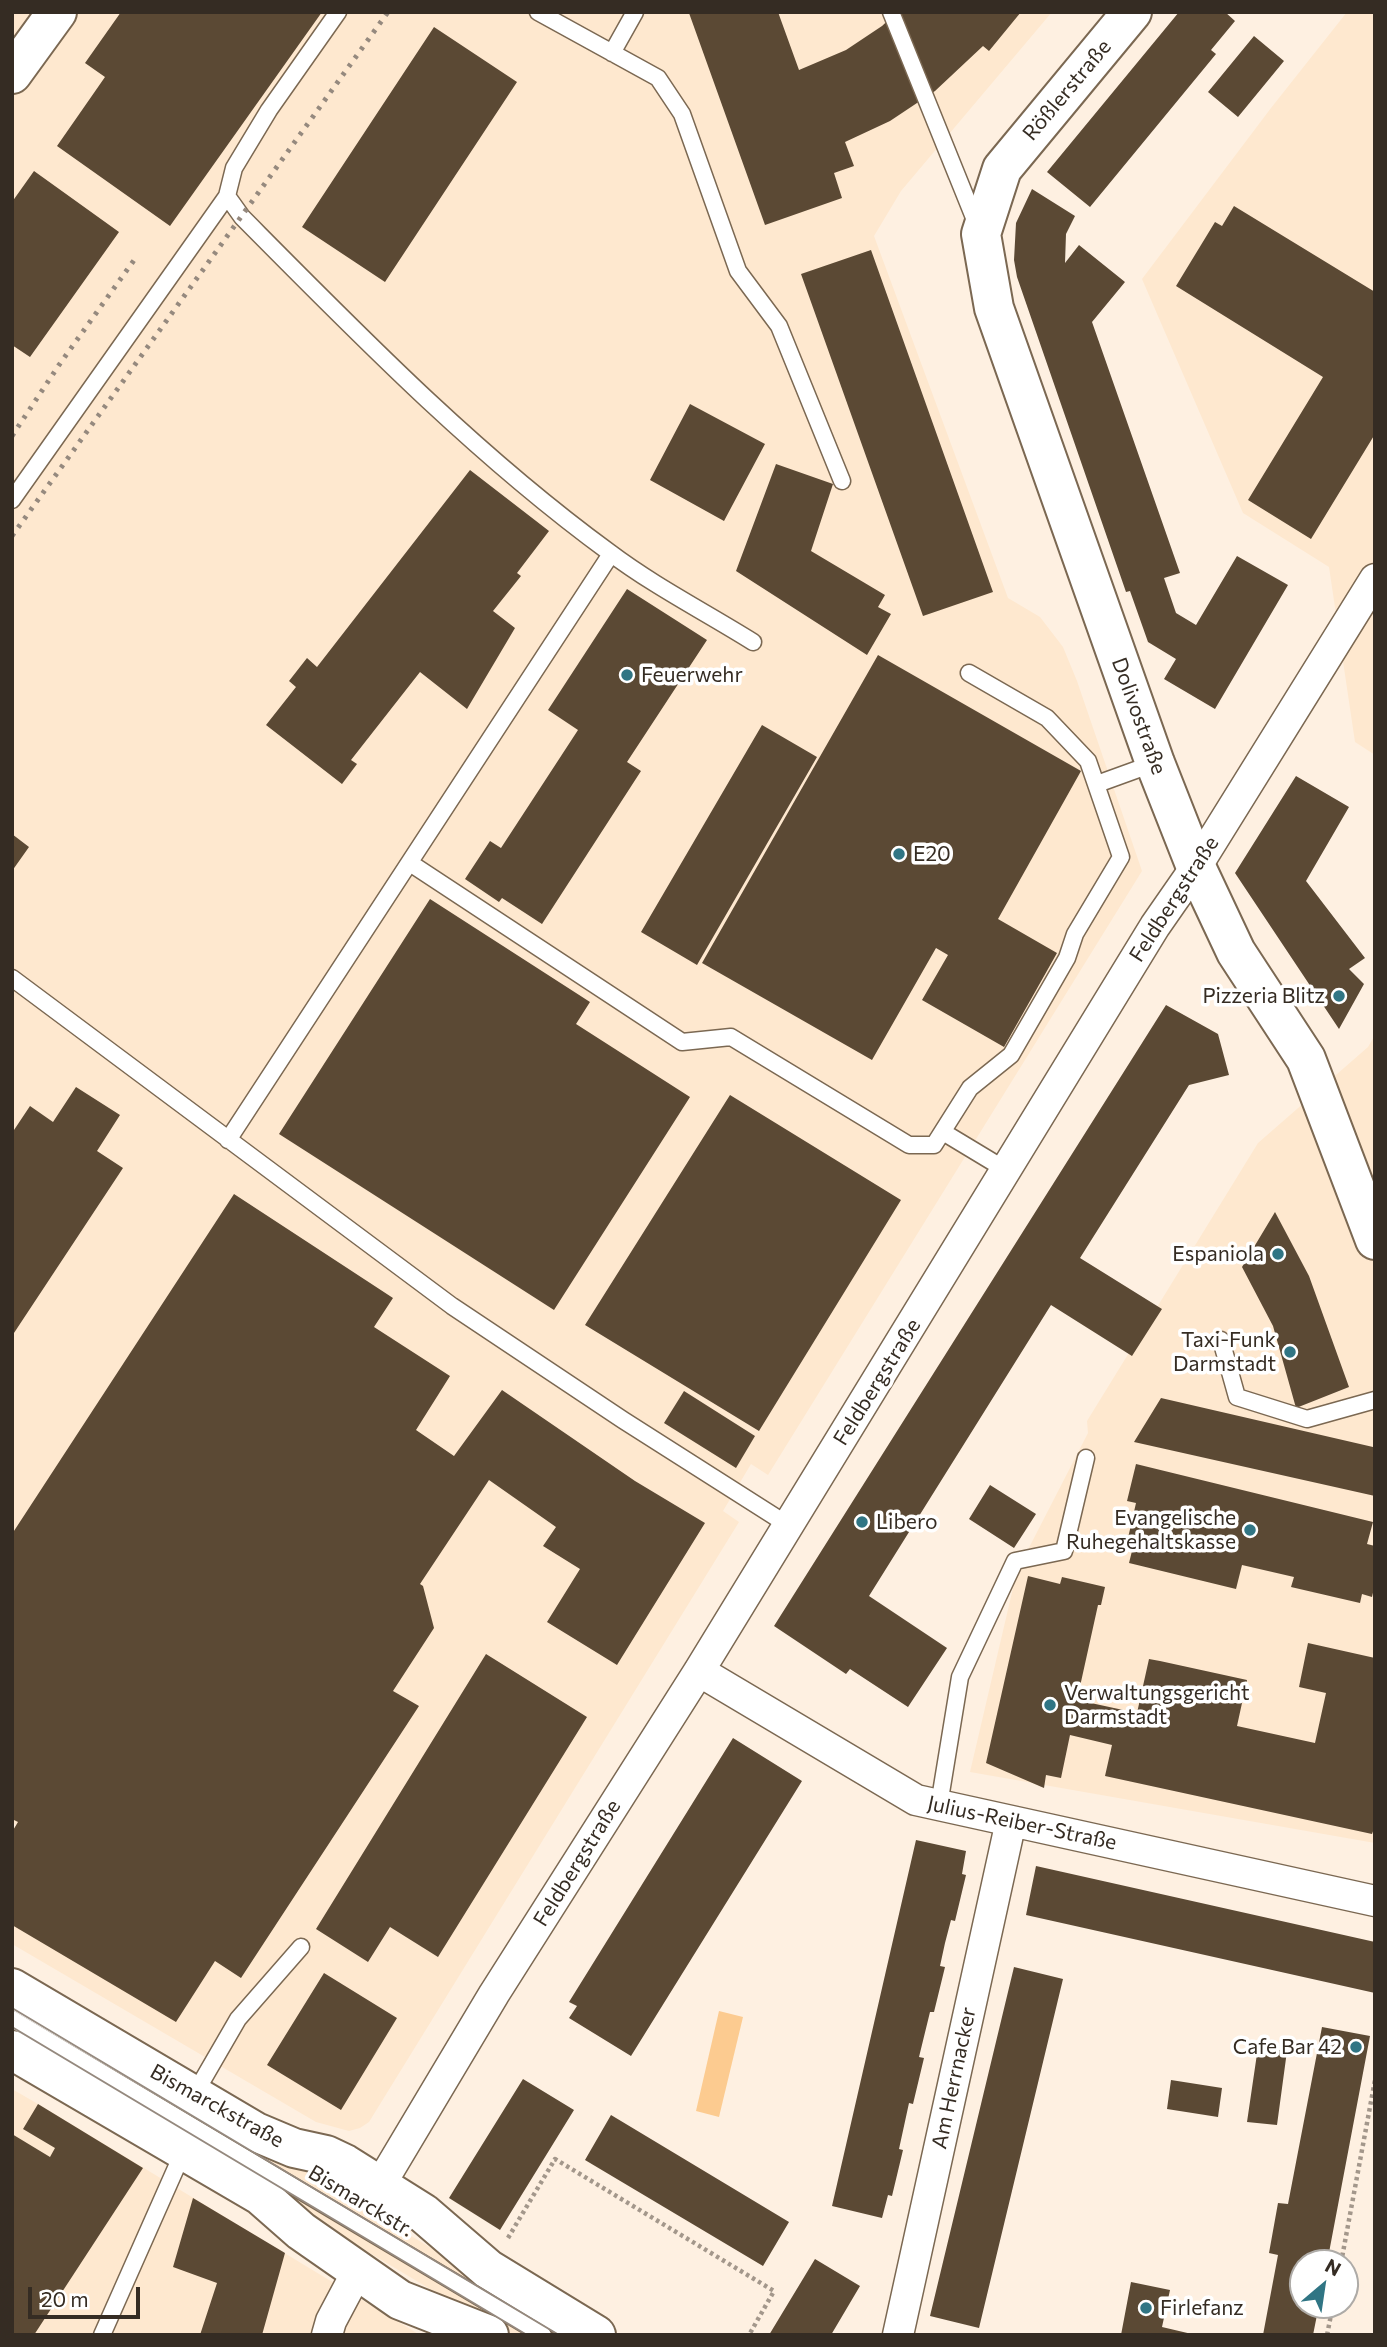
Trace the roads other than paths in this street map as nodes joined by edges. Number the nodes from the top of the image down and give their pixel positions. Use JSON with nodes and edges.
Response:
{"nodes":[{"id":1,"x":57,"y":12,"type":"edge"},
{"id":2,"x":338,"y":12,"type":"edge"},
{"id":3,"x":538,"y":12,"type":"edge"},
{"id":4,"x":635,"y":12,"type":"edge"},
{"id":5,"x":891,"y":12,"type":"edge"},
{"id":6,"x":1132,"y":12,"type":"edge"},
{"id":7,"x":612,"y":53,"type":"junction"},
{"id":8,"x":12,"y":74,"type":"edge"},
{"id":9,"x":1002,"y":169,"type":"joint"},
{"id":10,"x":227,"y":196,"type":"junction"},
{"id":11,"x":981,"y":234,"type":"junction"},
{"id":12,"x":842,"y":481,"type":"dead end"},
{"id":13,"x":12,"y":500,"type":"edge"},
{"id":14,"x":611,"y":554,"type":"junction"},
{"id":15,"x":1375,"y":579,"type":"edge"},
{"id":16,"x":753,"y":642,"type":"dead end"},
{"id":17,"x":969,"y":673,"type":"dead end"},
{"id":18,"x":1155,"y":763,"type":"junction"},
{"id":19,"x":1097,"y":785,"type":"junction"},
{"id":20,"x":410,"y":863,"type":"junction"},
{"id":21,"x":1196,"y":867,"type":"junction"},
{"id":22,"x":12,"y":978,"type":"edge"},
{"id":23,"x":943,"y":1132,"type":"junction"},
{"id":24,"x":228,"y":1140,"type":"junction"},
{"id":25,"x":1006,"y":1170,"type":"junction"},
{"id":26,"x":1375,"y":1240,"type":"edge"},
{"id":27,"x":1221,"y":1340,"type":"dead end"},
{"id":28,"x":1375,"y":1400,"type":"edge"},
{"id":29,"x":1086,"y":1458,"type":"dead end"},
{"id":30,"x":788,"y":1525,"type":"junction"},
{"id":31,"x":699,"y":1671,"type":"junction"},
{"id":32,"x":939,"y":1805,"type":"junction"},
{"id":33,"x":1011,"y":1821,"type":"junction"},
{"id":34,"x":1375,"y":1901,"type":"edge"},
{"id":35,"x":301,"y":1947,"type":"dead end"},
{"id":36,"x":12,"y":1988,"type":"edge"},
{"id":37,"x":12,"y":2019,"type":"edge"},
{"id":38,"x":12,"y":2050,"type":"edge"},
{"id":39,"x":194,"y":2095,"type":"junction"},
{"id":40,"x":184,"y":2151,"type":"junction"},
{"id":41,"x":380,"y":2185,"type":"junction"},
{"id":42,"x":357,"y":2272,"type":"junction"},
{"id":43,"x":102,"y":2335,"type":"edge"},
{"id":44,"x":327,"y":2335,"type":"edge"},
{"id":45,"x":489,"y":2335,"type":"edge"},
{"id":46,"x":543,"y":2335,"type":"edge"},
{"id":47,"x":596,"y":2335,"type":"edge"},
{"id":48,"x":898,"y":2335,"type":"edge"}],
"edges":[{"from":1,"to":8,"type":"street"},
{"from":2,"to":10,"type":"lane"},
{"from":3,"to":7,"type":"lane"},
{"from":4,"to":7,"type":"lane"},
{"from":5,"to":11,"type":"lane"},
{"from":6,"to":9,"type":"street","name":"Rößlerstraße"},
{"from":7,"to":12,"type":"lane"},
{"from":9,"to":11,"type":"street","name":"Dolivostraße"},
{"from":10,"to":13,"type":"lane"},
{"from":10,"to":14,"type":"lane"},
{"from":11,"to":18,"type":"street","name":"Dolivostraße"},
{"from":14,"to":16,"type":"lane"},
{"from":14,"to":20,"type":"lane"},
{"from":15,"to":21,"type":"street","name":"Feldbergstraße"},
{"from":17,"to":19,"type":"lane"},
{"from":18,"to":19,"type":"lane"},
{"from":18,"to":21,"type":"street","name":"Dolivostraße"},
{"from":19,"to":23,"type":"lane"},
{"from":20,"to":23,"type":"lane"},
{"from":20,"to":24,"type":"lane"},
{"from":21,"to":25,"type":"street","name":"Feldbergstraße"},
{"from":21,"to":26,"type":"street","name":"Dolivostraße"},
{"from":22,"to":24,"type":"lane"},
{"from":23,"to":25,"type":"lane"},
{"from":24,"to":30,"type":"lane"},
{"from":25,"to":30,"type":"street","name":"Feldbergstraße"},
{"from":27,"to":28,"type":"lane"},
{"from":29,"to":32,"type":"lane"},
{"from":30,"to":31,"type":"street","name":"Feldbergstraße"},
{"from":31,"to":32,"type":"street","name":"Julius-Reiber-Straße"},
{"from":31,"to":41,"type":"street","name":"Feldbergstraße"},
{"from":32,"to":33,"type":"street","name":"Julius-Reiber-Straße"},
{"from":33,"to":34,"type":"street","name":"Julius-Reiber-Straße"},
{"from":33,"to":48,"type":"street","name":"Am Herrnacker"},
{"from":35,"to":39,"type":"lane"},
{"from":36,"to":39,"type":"street","name":"Bismarckstraße"},
{"from":37,"to":46,"type":"lane","name":"Bismarckstr."},
{"from":38,"to":40,"type":"street"},
{"from":39,"to":41,"type":"street","name":"Bismarckstraße"},
{"from":40,"to":42,"type":"street"},
{"from":40,"to":43,"type":"lane"},
{"from":41,"to":47,"type":"street","name":"Bismarckstraße"},
{"from":42,"to":44,"type":"street"},
{"from":42,"to":45,"type":"street"}]}
